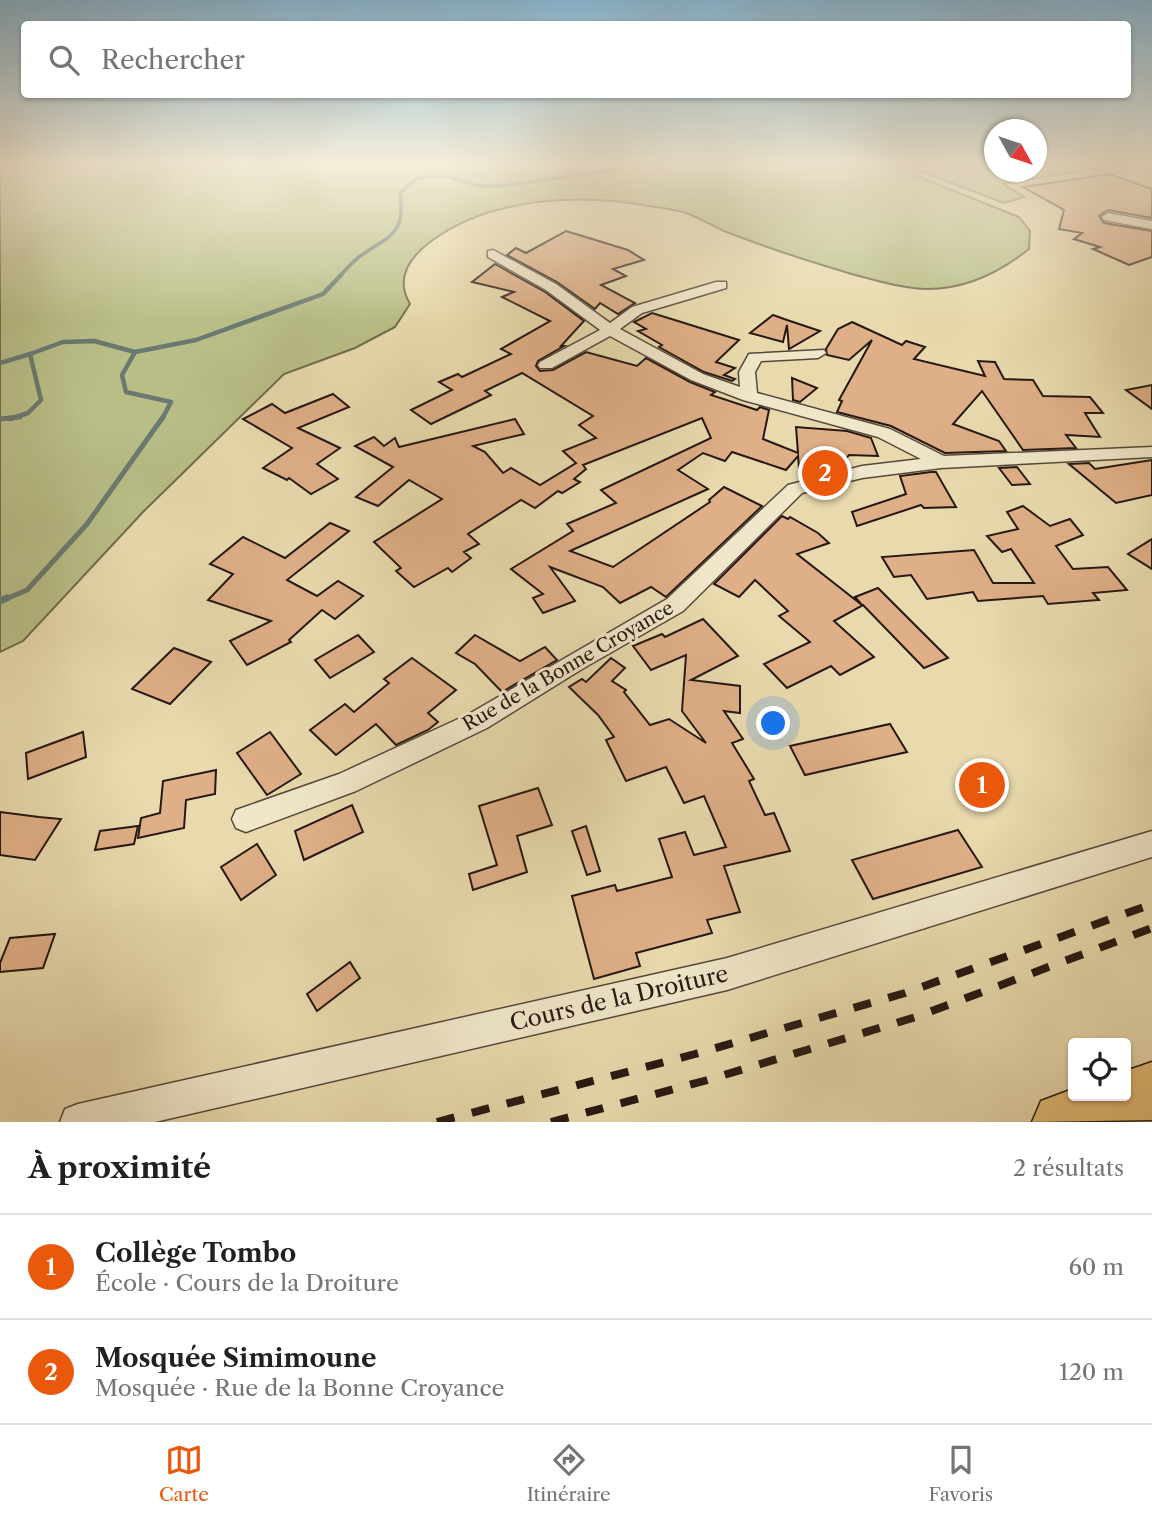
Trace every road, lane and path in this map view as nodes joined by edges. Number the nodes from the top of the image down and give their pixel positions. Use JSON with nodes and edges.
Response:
{"nodes":[{"id":1,"x":1108,"y":217,"type":"dead end"},
{"id":2,"x":1152,"y":225,"type":"edge"},
{"id":3,"x":493,"y":254,"type":"dead end"},
{"id":4,"x":720,"y":285,"type":"dead end"},
{"id":5,"x":610,"y":330,"type":"junction"},
{"id":6,"x":818,"y":353,"type":"dead end"},
{"id":7,"x":546,"y":365,"type":"dead end"},
{"id":8,"x":749,"y":396,"type":"junction"},
{"id":9,"x":1152,"y":452,"type":"edge"},
{"id":10,"x":941,"y":462,"type":"junction"},
{"id":11,"x":246,"y":819,"type":"dead end"},
{"id":12,"x":1152,"y":844,"type":"edge"},
{"id":13,"x":1152,"y":1091,"type":"edge"},
{"id":14,"x":78,"y":1122,"type":"edge"},
{"id":15,"x":1062,"y":1122,"type":"edge"}],
"edges":[{"from":1,"to":2,"type":"street"},
{"from":3,"to":5,"type":"street"},
{"from":4,"to":5,"type":"street"},
{"from":5,"to":7,"type":"street"},
{"from":5,"to":8,"type":"street"},
{"from":6,"to":8,"type":"street"},
{"from":8,"to":10,"type":"street"},
{"from":9,"to":10,"type":"street","name":"Rue de la Bonne Croyance"},
{"from":10,"to":11,"type":"street","name":"Rue de la Bonne Croyance"},
{"from":12,"to":14,"type":"street","name":"Cours de la Droiture"},
{"from":13,"to":15,"type":"main road"}]}
